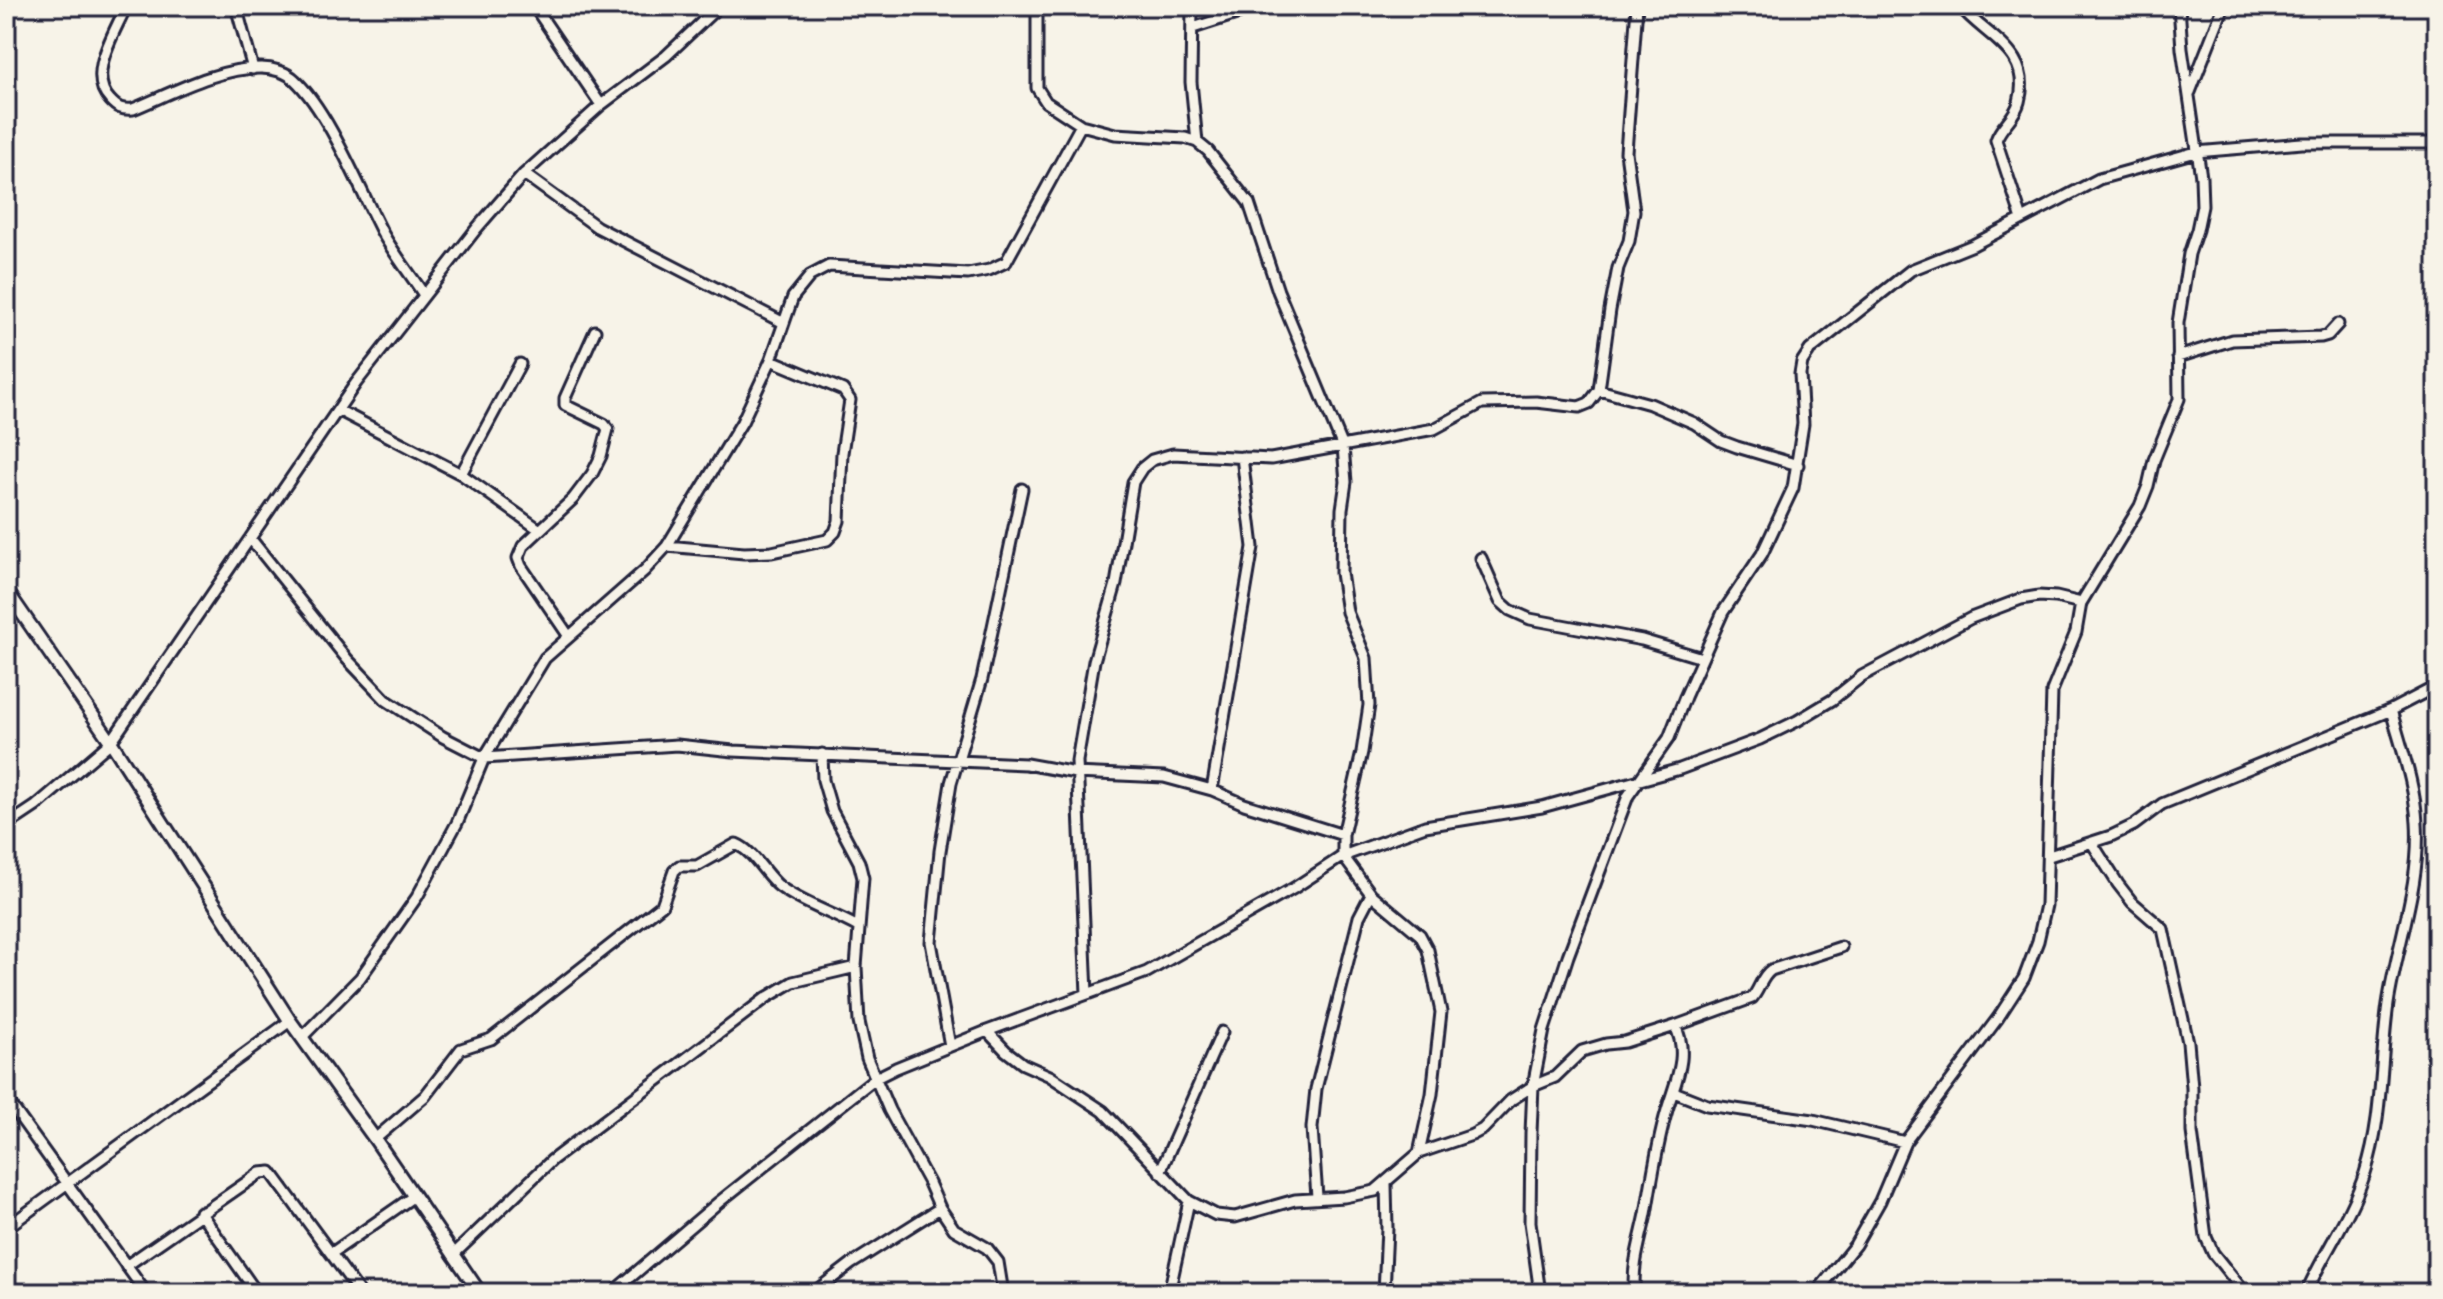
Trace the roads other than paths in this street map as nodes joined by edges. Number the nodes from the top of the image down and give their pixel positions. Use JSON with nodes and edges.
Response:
{"nodes":[{"id":1,"x":126,"y":6,"type":"edge"},
{"id":2,"x":236,"y":6,"type":"edge"},
{"id":3,"x":534,"y":6,"type":"edge"},
{"id":4,"x":719,"y":6,"type":"edge"},
{"id":5,"x":1037,"y":6,"type":"edge"},
{"id":6,"x":1192,"y":6,"type":"edge"},
{"id":7,"x":1261,"y":6,"type":"edge"},
{"id":8,"x":1637,"y":6,"type":"edge"},
{"id":9,"x":1960,"y":6,"type":"edge"},
{"id":10,"x":2179,"y":6,"type":"edge"},
{"id":11,"x":2224,"y":6,"type":"edge"},
{"id":12,"x":1193,"y":28,"type":"junction"},
{"id":13,"x":253,"y":69,"type":"junction"},
{"id":14,"x":2189,"y":96,"type":"junction"},
{"id":15,"x":601,"y":105,"type":"junction"},
{"id":16,"x":1081,"y":125,"type":"junction"},
{"id":17,"x":1197,"y":142,"type":"junction"},
{"id":18,"x":2437,"y":143,"type":"edge"},
{"id":19,"x":2196,"y":152,"type":"junction"},
{"id":20,"x":524,"y":174,"type":"junction"},
{"id":21,"x":2022,"y":219,"type":"junction"},
{"id":22,"x":424,"y":295,"type":"junction"},
{"id":23,"x":784,"y":323,"type":"junction"},
{"id":24,"x":2338,"y":324,"type":"dead end"},
{"id":25,"x":595,"y":331,"type":"dead end"},
{"id":26,"x":2178,"y":357,"type":"junction"},
{"id":27,"x":771,"y":360,"type":"junction"},
{"id":28,"x":520,"y":364,"type":"dead end"},
{"id":29,"x":1599,"y":390,"type":"junction"},
{"id":30,"x":338,"y":410,"type":"junction"},
{"id":31,"x":1343,"y":447,"type":"junction"},
{"id":32,"x":1242,"y":457,"type":"junction"},
{"id":33,"x":1798,"y":465,"type":"junction"},
{"id":34,"x":461,"y":474,"type":"junction"},
{"id":35,"x":1022,"y":489,"type":"dead end"},
{"id":36,"x":540,"y":530,"type":"junction"},
{"id":37,"x":250,"y":538,"type":"junction"},
{"id":38,"x":667,"y":546,"type":"junction"},
{"id":39,"x":1481,"y":558,"type":"dead end"},
{"id":40,"x":6,"y":590,"type":"edge"},
{"id":41,"x":2081,"y":603,"type":"junction"},
{"id":42,"x":568,"y":635,"type":"junction"},
{"id":43,"x":1702,"y":658,"type":"junction"},
{"id":44,"x":2437,"y":686,"type":"edge"},
{"id":45,"x":2391,"y":710,"type":"junction"},
{"id":46,"x":111,"y":742,"type":"junction"},
{"id":47,"x":822,"y":754,"type":"junction"},
{"id":48,"x":484,"y":758,"type":"junction"},
{"id":49,"x":958,"y":760,"type":"junction"},
{"id":50,"x":1076,"y":773,"type":"junction"},
{"id":51,"x":1636,"y":782,"type":"junction"},
{"id":52,"x":1212,"y":790,"type":"junction"},
{"id":53,"x":6,"y":826,"type":"edge"},
{"id":54,"x":1343,"y":835,"type":"junction"},
{"id":55,"x":2092,"y":843,"type":"junction"},
{"id":56,"x":1343,"y":856,"type":"junction"},
{"id":57,"x":2049,"y":856,"type":"junction"},
{"id":58,"x":1371,"y":894,"type":"junction"},
{"id":59,"x":858,"y":927,"type":"junction"},
{"id":60,"x":1841,"y":947,"type":"dead end"},
{"id":61,"x":856,"y":967,"type":"junction"},
{"id":62,"x":1087,"y":994,"type":"junction"},
{"id":63,"x":290,"y":1021,"type":"junction"},
{"id":64,"x":1675,"y":1026,"type":"junction"},
{"id":65,"x":987,"y":1031,"type":"junction"},
{"id":66,"x":1222,"y":1032,"type":"dead end"},
{"id":67,"x":303,"y":1036,"type":"junction"},
{"id":68,"x":950,"y":1046,"type":"junction"},
{"id":69,"x":874,"y":1079,"type":"junction"},
{"id":70,"x":1533,"y":1086,"type":"junction"},
{"id":71,"x":1674,"y":1092,"type":"junction"},
{"id":72,"x":6,"y":1098,"type":"edge"},
{"id":73,"x":375,"y":1139,"type":"junction"},
{"id":74,"x":1905,"y":1142,"type":"junction"},
{"id":75,"x":1419,"y":1153,"type":"junction"},
{"id":76,"x":1160,"y":1172,"type":"junction"},
{"id":77,"x":69,"y":1183,"type":"junction"},
{"id":78,"x":1386,"y":1184,"type":"junction"},
{"id":79,"x":414,"y":1196,"type":"junction"},
{"id":80,"x":1317,"y":1197,"type":"junction"},
{"id":81,"x":1189,"y":1201,"type":"junction"},
{"id":82,"x":940,"y":1208,"type":"junction"},
{"id":83,"x":200,"y":1212,"type":"junction"},
{"id":84,"x":6,"y":1228,"type":"edge"},
{"id":85,"x":332,"y":1253,"type":"junction"},
{"id":86,"x":453,"y":1255,"type":"junction"},
{"id":87,"x":126,"y":1266,"type":"junction"},
{"id":88,"x":146,"y":1293,"type":"edge"},
{"id":89,"x":257,"y":1293,"type":"edge"},
{"id":90,"x":360,"y":1293,"type":"edge"},
{"id":91,"x":480,"y":1293,"type":"edge"},
{"id":92,"x":612,"y":1293,"type":"edge"},
{"id":93,"x":813,"y":1293,"type":"edge"},
{"id":94,"x":1003,"y":1293,"type":"edge"},
{"id":95,"x":1169,"y":1293,"type":"edge"},
{"id":96,"x":1384,"y":1293,"type":"edge"},
{"id":97,"x":1540,"y":1293,"type":"edge"},
{"id":98,"x":1635,"y":1293,"type":"edge"},
{"id":99,"x":1816,"y":1293,"type":"edge"},
{"id":100,"x":2245,"y":1293,"type":"edge"},
{"id":101,"x":2306,"y":1293,"type":"edge"}],
"edges":[{"from":1,"to":13,"type":"street"},
{"from":2,"to":13,"type":"street"},
{"from":3,"to":15,"type":"street"},
{"from":4,"to":15,"type":"street"},
{"from":5,"to":16,"type":"street"},
{"from":6,"to":12,"type":"street"},
{"from":7,"to":12,"type":"street"},
{"from":8,"to":29,"type":"street"},
{"from":9,"to":21,"type":"street"},
{"from":10,"to":14,"type":"street"},
{"from":11,"to":14,"type":"street"},
{"from":12,"to":17,"type":"street"},
{"from":13,"to":22,"type":"street"},
{"from":14,"to":19,"type":"street"},
{"from":15,"to":20,"type":"street"},
{"from":16,"to":17,"type":"street"},
{"from":16,"to":23,"type":"street"},
{"from":17,"to":31,"type":"street"},
{"from":18,"to":19,"type":"street"},
{"from":19,"to":21,"type":"street"},
{"from":19,"to":26,"type":"street"},
{"from":20,"to":22,"type":"street"},
{"from":20,"to":23,"type":"street"},
{"from":21,"to":33,"type":"street"},
{"from":22,"to":30,"type":"street"},
{"from":23,"to":27,"type":"street"},
{"from":24,"to":26,"type":"street"},
{"from":25,"to":36,"type":"street"},
{"from":26,"to":41,"type":"street"},
{"from":27,"to":38,"type":"street"},
{"from":27,"to":38,"type":"street"},
{"from":28,"to":34,"type":"street"},
{"from":29,"to":31,"type":"street"},
{"from":29,"to":33,"type":"street"},
{"from":30,"to":34,"type":"street"},
{"from":30,"to":37,"type":"street"},
{"from":31,"to":32,"type":"street"},
{"from":31,"to":54,"type":"street"},
{"from":32,"to":50,"type":"street"},
{"from":32,"to":52,"type":"street"},
{"from":33,"to":43,"type":"street"},
{"from":34,"to":36,"type":"street"},
{"from":35,"to":49,"type":"street"},
{"from":36,"to":42,"type":"street"},
{"from":37,"to":46,"type":"street"},
{"from":37,"to":48,"type":"street"},
{"from":38,"to":42,"type":"street"},
{"from":39,"to":43,"type":"street"},
{"from":40,"to":46,"type":"street"},
{"from":41,"to":51,"type":"street"},
{"from":41,"to":57,"type":"street"},
{"from":42,"to":48,"type":"street"},
{"from":43,"to":51,"type":"street"},
{"from":44,"to":45,"type":"street"},
{"from":45,"to":55,"type":"street"},
{"from":45,"to":101,"type":"street"},
{"from":46,"to":53,"type":"street"},
{"from":46,"to":63,"type":"street"},
{"from":47,"to":48,"type":"street"},
{"from":47,"to":49,"type":"street"},
{"from":47,"to":59,"type":"street"},
{"from":48,"to":67,"type":"street"},
{"from":49,"to":50,"type":"street"},
{"from":49,"to":68,"type":"street"},
{"from":50,"to":52,"type":"street"},
{"from":50,"to":62,"type":"street"},
{"from":51,"to":56,"type":"street"},
{"from":51,"to":70,"type":"street"},
{"from":52,"to":54,"type":"street"},
{"from":54,"to":56,"type":"street"},
{"from":55,"to":57,"type":"street"},
{"from":55,"to":100,"type":"street"},
{"from":56,"to":58,"type":"street"},
{"from":56,"to":62,"type":"street"},
{"from":57,"to":74,"type":"street"},
{"from":58,"to":75,"type":"street"},
{"from":58,"to":80,"type":"street"},
{"from":59,"to":61,"type":"street"},
{"from":59,"to":73,"type":"street"},
{"from":60,"to":64,"type":"street"},
{"from":61,"to":69,"type":"street"},
{"from":61,"to":86,"type":"street"},
{"from":62,"to":65,"type":"street"},
{"from":63,"to":67,"type":"street"},
{"from":63,"to":77,"type":"street"},
{"from":64,"to":70,"type":"street"},
{"from":64,"to":71,"type":"street"},
{"from":65,"to":68,"type":"street"},
{"from":65,"to":76,"type":"street"},
{"from":66,"to":76,"type":"street"},
{"from":67,"to":73,"type":"street"},
{"from":68,"to":69,"type":"street"},
{"from":69,"to":82,"type":"street"},
{"from":69,"to":92,"type":"street"},
{"from":70,"to":75,"type":"street"},
{"from":70,"to":97,"type":"street"},
{"from":71,"to":74,"type":"street"},
{"from":71,"to":98,"type":"street"},
{"from":72,"to":77,"type":"street"},
{"from":73,"to":79,"type":"street"},
{"from":74,"to":99,"type":"street"},
{"from":75,"to":78,"type":"street"},
{"from":76,"to":81,"type":"street"},
{"from":77,"to":84,"type":"street"},
{"from":77,"to":87,"type":"street"},
{"from":78,"to":80,"type":"street"},
{"from":78,"to":96,"type":"street"},
{"from":79,"to":85,"type":"street"},
{"from":79,"to":86,"type":"street"},
{"from":80,"to":81,"type":"street"},
{"from":81,"to":95,"type":"street"},
{"from":82,"to":93,"type":"street"},
{"from":82,"to":94,"type":"street"},
{"from":83,"to":85,"type":"street"},
{"from":83,"to":87,"type":"street"},
{"from":83,"to":89,"type":"street"},
{"from":85,"to":90,"type":"street"},
{"from":86,"to":91,"type":"street"},
{"from":87,"to":88,"type":"street"}]}
